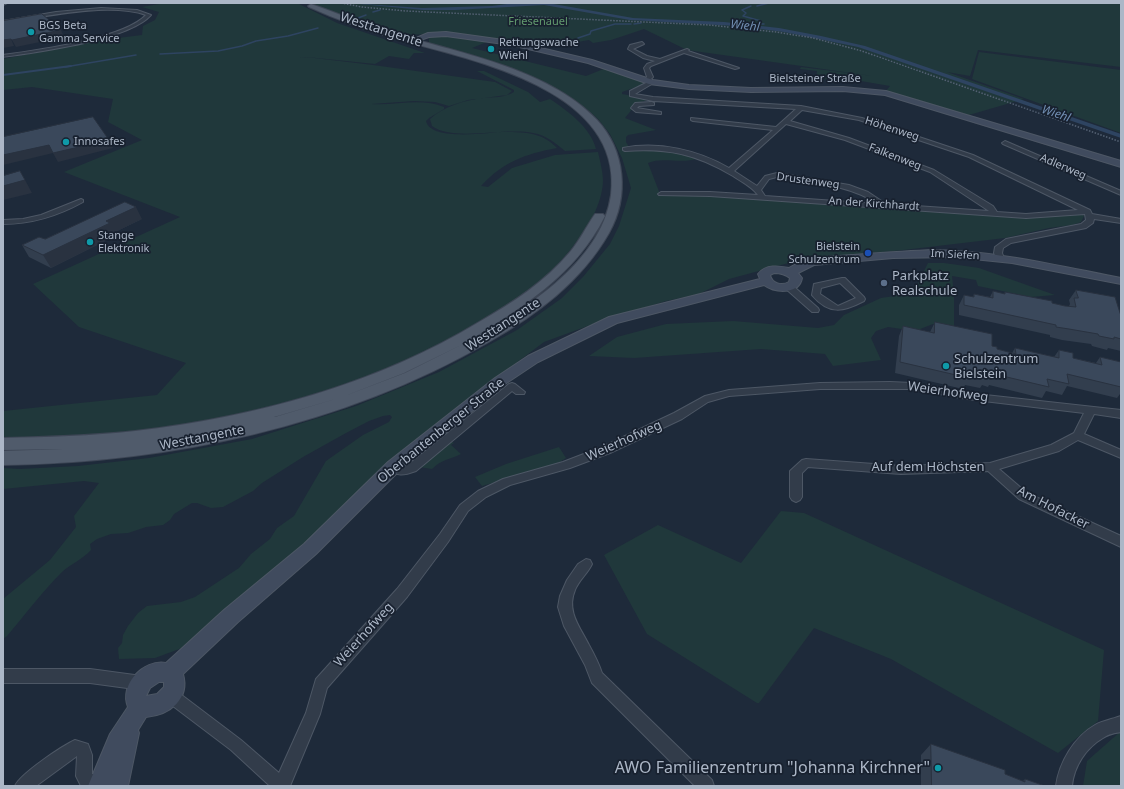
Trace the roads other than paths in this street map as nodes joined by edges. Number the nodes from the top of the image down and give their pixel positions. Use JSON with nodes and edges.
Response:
{"nodes":[{"id":1,"x":308,"y":5,"type":"edge"},
{"id":2,"x":3,"y":22,"type":"edge"},
{"id":3,"x":388,"y":34,"type":"junction"},
{"id":4,"x":432,"y":38,"type":"junction"},
{"id":5,"x":412,"y":42,"type":"junction"},
{"id":6,"x":642,"y":43,"type":"dead end"},
{"id":7,"x":3,"y":56,"type":"edge"},
{"id":8,"x":660,"y":60,"type":"junction"},
{"id":9,"x":737,"y":68,"type":"dead end"},
{"id":10,"x":652,"y":82,"type":"junction"},
{"id":11,"x":679,"y":100,"type":"junction"},
{"id":12,"x":801,"y":108,"type":"junction"},
{"id":13,"x":659,"y":113,"type":"dead end"},
{"id":14,"x":693,"y":119,"type":"dead end"},
{"id":15,"x":786,"y":122,"type":"junction"},
{"id":16,"x":779,"y":129,"type":"junction"},
{"id":17,"x":1005,"y":143,"type":"dead end"},
{"id":18,"x":625,"y":149,"type":"dead end"},
{"id":19,"x":1121,"y":164,"type":"edge"},
{"id":20,"x":730,"y":171,"type":"junction"},
{"id":21,"x":1121,"y":193,"type":"edge"},
{"id":22,"x":661,"y":194,"type":"dead end"},
{"id":23,"x":760,"y":194,"type":"junction"},
{"id":24,"x":81,"y":201,"type":"dead end"},
{"id":25,"x":885,"y":205,"type":"junction"},
{"id":26,"x":994,"y":213,"type":"junction"},
{"id":27,"x":1088,"y":214,"type":"junction"},
{"id":28,"x":1121,"y":221,"type":"edge"},
{"id":29,"x":3,"y":222,"type":"edge"},
{"id":30,"x":1000,"y":258,"type":"junction"},
{"id":31,"x":790,"y":273,"type":"junction"},
{"id":32,"x":766,"y":281,"type":"junction"},
{"id":33,"x":1121,"y":281,"type":"edge"},
{"id":34,"x":789,"y":287,"type":"junction"},
{"id":35,"x":816,"y":295,"type":"joint"},
{"id":36,"x":815,"y":310,"type":"dead end"},
{"id":37,"x":520,"y":392,"type":"dead end"},
{"id":38,"x":1091,"y":410,"type":"junction"},
{"id":39,"x":1121,"y":414,"type":"edge"},
{"id":40,"x":1078,"y":436,"type":"junction"},
{"id":41,"x":3,"y":444,"type":"edge"},
{"id":42,"x":1121,"y":454,"type":"edge"},
{"id":43,"x":3,"y":458,"type":"edge"},
{"id":44,"x":394,"y":466,"type":"junction"},
{"id":45,"x":990,"y":467,"type":"junction"},
{"id":46,"x":796,"y":497,"type":"dead end"},
{"id":47,"x":1121,"y":542,"type":"edge"},
{"id":48,"x":586,"y":564,"type":"dead end"},
{"id":49,"x":169,"y":673,"type":"junction"},
{"id":50,"x":3,"y":676,"type":"edge"},
{"id":51,"x":142,"y":683,"type":"junction"},
{"id":52,"x":170,"y":695,"type":"junction"},
{"id":53,"x":141,"y":706,"type":"junction"},
{"id":54,"x":1121,"y":724,"type":"edge"},
{"id":55,"x":105,"y":785,"type":"edge"},
{"id":56,"x":23,"y":786,"type":"edge"},
{"id":57,"x":282,"y":786,"type":"edge"},
{"id":58,"x":706,"y":786,"type":"edge"},
{"id":59,"x":1064,"y":786,"type":"edge"}],
"edges":[{"from":1,"to":3,"type":"main road","name":"Westtangente"},
{"from":1,"to":5,"type":"main road","name":"Westtangente"},
{"from":2,"to":7,"type":"street"},
{"from":3,"to":4,"type":"main road"},
{"from":3,"to":5,"type":"main road","name":"Westtangente"},
{"from":4,"to":5,"type":"main road","name":"Westtangente"},
{"from":4,"to":5,"type":"main road","name":"Bielsteiner Straße"},
{"from":4,"to":10,"type":"main road","name":"Bielsteiner Straße"},
{"from":4,"to":43,"type":"main road","name":"Westtangente"},
{"from":5,"to":41,"type":"main road","name":"Westtangente"},
{"from":6,"to":8,"type":"street"},
{"from":8,"to":9,"type":"street"},
{"from":8,"to":10,"type":"street"},
{"from":10,"to":11,"type":"street","name":"Höhenweg"},
{"from":10,"to":19,"type":"main road","name":"Bielsteiner Straße"},
{"from":11,"to":12,"type":"street","name":"Höhenweg"},
{"from":11,"to":13,"type":"street","name":"Höhenweg"},
{"from":12,"to":15,"type":"street"},
{"from":12,"to":27,"type":"street","name":"Höhenweg"},
{"from":14,"to":16,"type":"street"},
{"from":15,"to":16,"type":"street"},
{"from":15,"to":26,"type":"street","name":"Falkenweg"},
{"from":16,"to":20,"type":"street"},
{"from":17,"to":21,"type":"street","name":"Adlerweg"},
{"from":18,"to":20,"type":"street"},
{"from":20,"to":23,"type":"street"},
{"from":22,"to":23,"type":"street","name":"An der Kirchhardt"},
{"from":23,"to":25,"type":"street","name":"An der Kirchhardt"},
{"from":23,"to":25,"type":"street","name":"Drustenweg"},
{"from":24,"to":29,"type":"street"},
{"from":25,"to":26,"type":"street","name":"An der Kirchhardt"},
{"from":26,"to":27,"type":"street","name":"An der Kirchhardt"},
{"from":27,"to":28,"type":"street","name":"Höhenweg"},
{"from":27,"to":30,"type":"street"},
{"from":30,"to":31,"type":"main road","name":"Im Siefen"},
{"from":30,"to":33,"type":"main road","name":"Im Siefen"},
{"from":31,"to":32,"type":"main road"},
{"from":31,"to":34,"type":"main road"},
{"from":32,"to":34,"type":"main road"},
{"from":32,"to":44,"type":"main road","name":"Oberbantenberger Straße"},
{"from":34,"to":36,"type":"street"},
{"from":35,"to":35,"type":"street"},
{"from":37,"to":44,"type":"street"},
{"from":38,"to":39,"type":"street","name":"Weierhofweg"},
{"from":38,"to":40,"type":"street"},
{"from":38,"to":57,"type":"street","name":"Weierhofweg"},
{"from":40,"to":42,"type":"street"},
{"from":40,"to":45,"type":"street","name":"Auf dem Höchsten"},
{"from":44,"to":49,"type":"main road","name":"Oberbantenberger Straße"},
{"from":45,"to":46,"type":"street","name":"Auf dem Höchsten"},
{"from":45,"to":47,"type":"street","name":"Am Hofacker"},
{"from":48,"to":58,"type":"street"},
{"from":49,"to":51,"type":"main road"},
{"from":49,"to":52,"type":"main road"},
{"from":50,"to":51,"type":"street"},
{"from":51,"to":53,"type":"main road"},
{"from":52,"to":53,"type":"main road"},
{"from":52,"to":57,"type":"street"},
{"from":53,"to":55,"type":"main road"},
{"from":54,"to":59,"type":"street"},
{"from":55,"to":56,"type":"street"}]}
